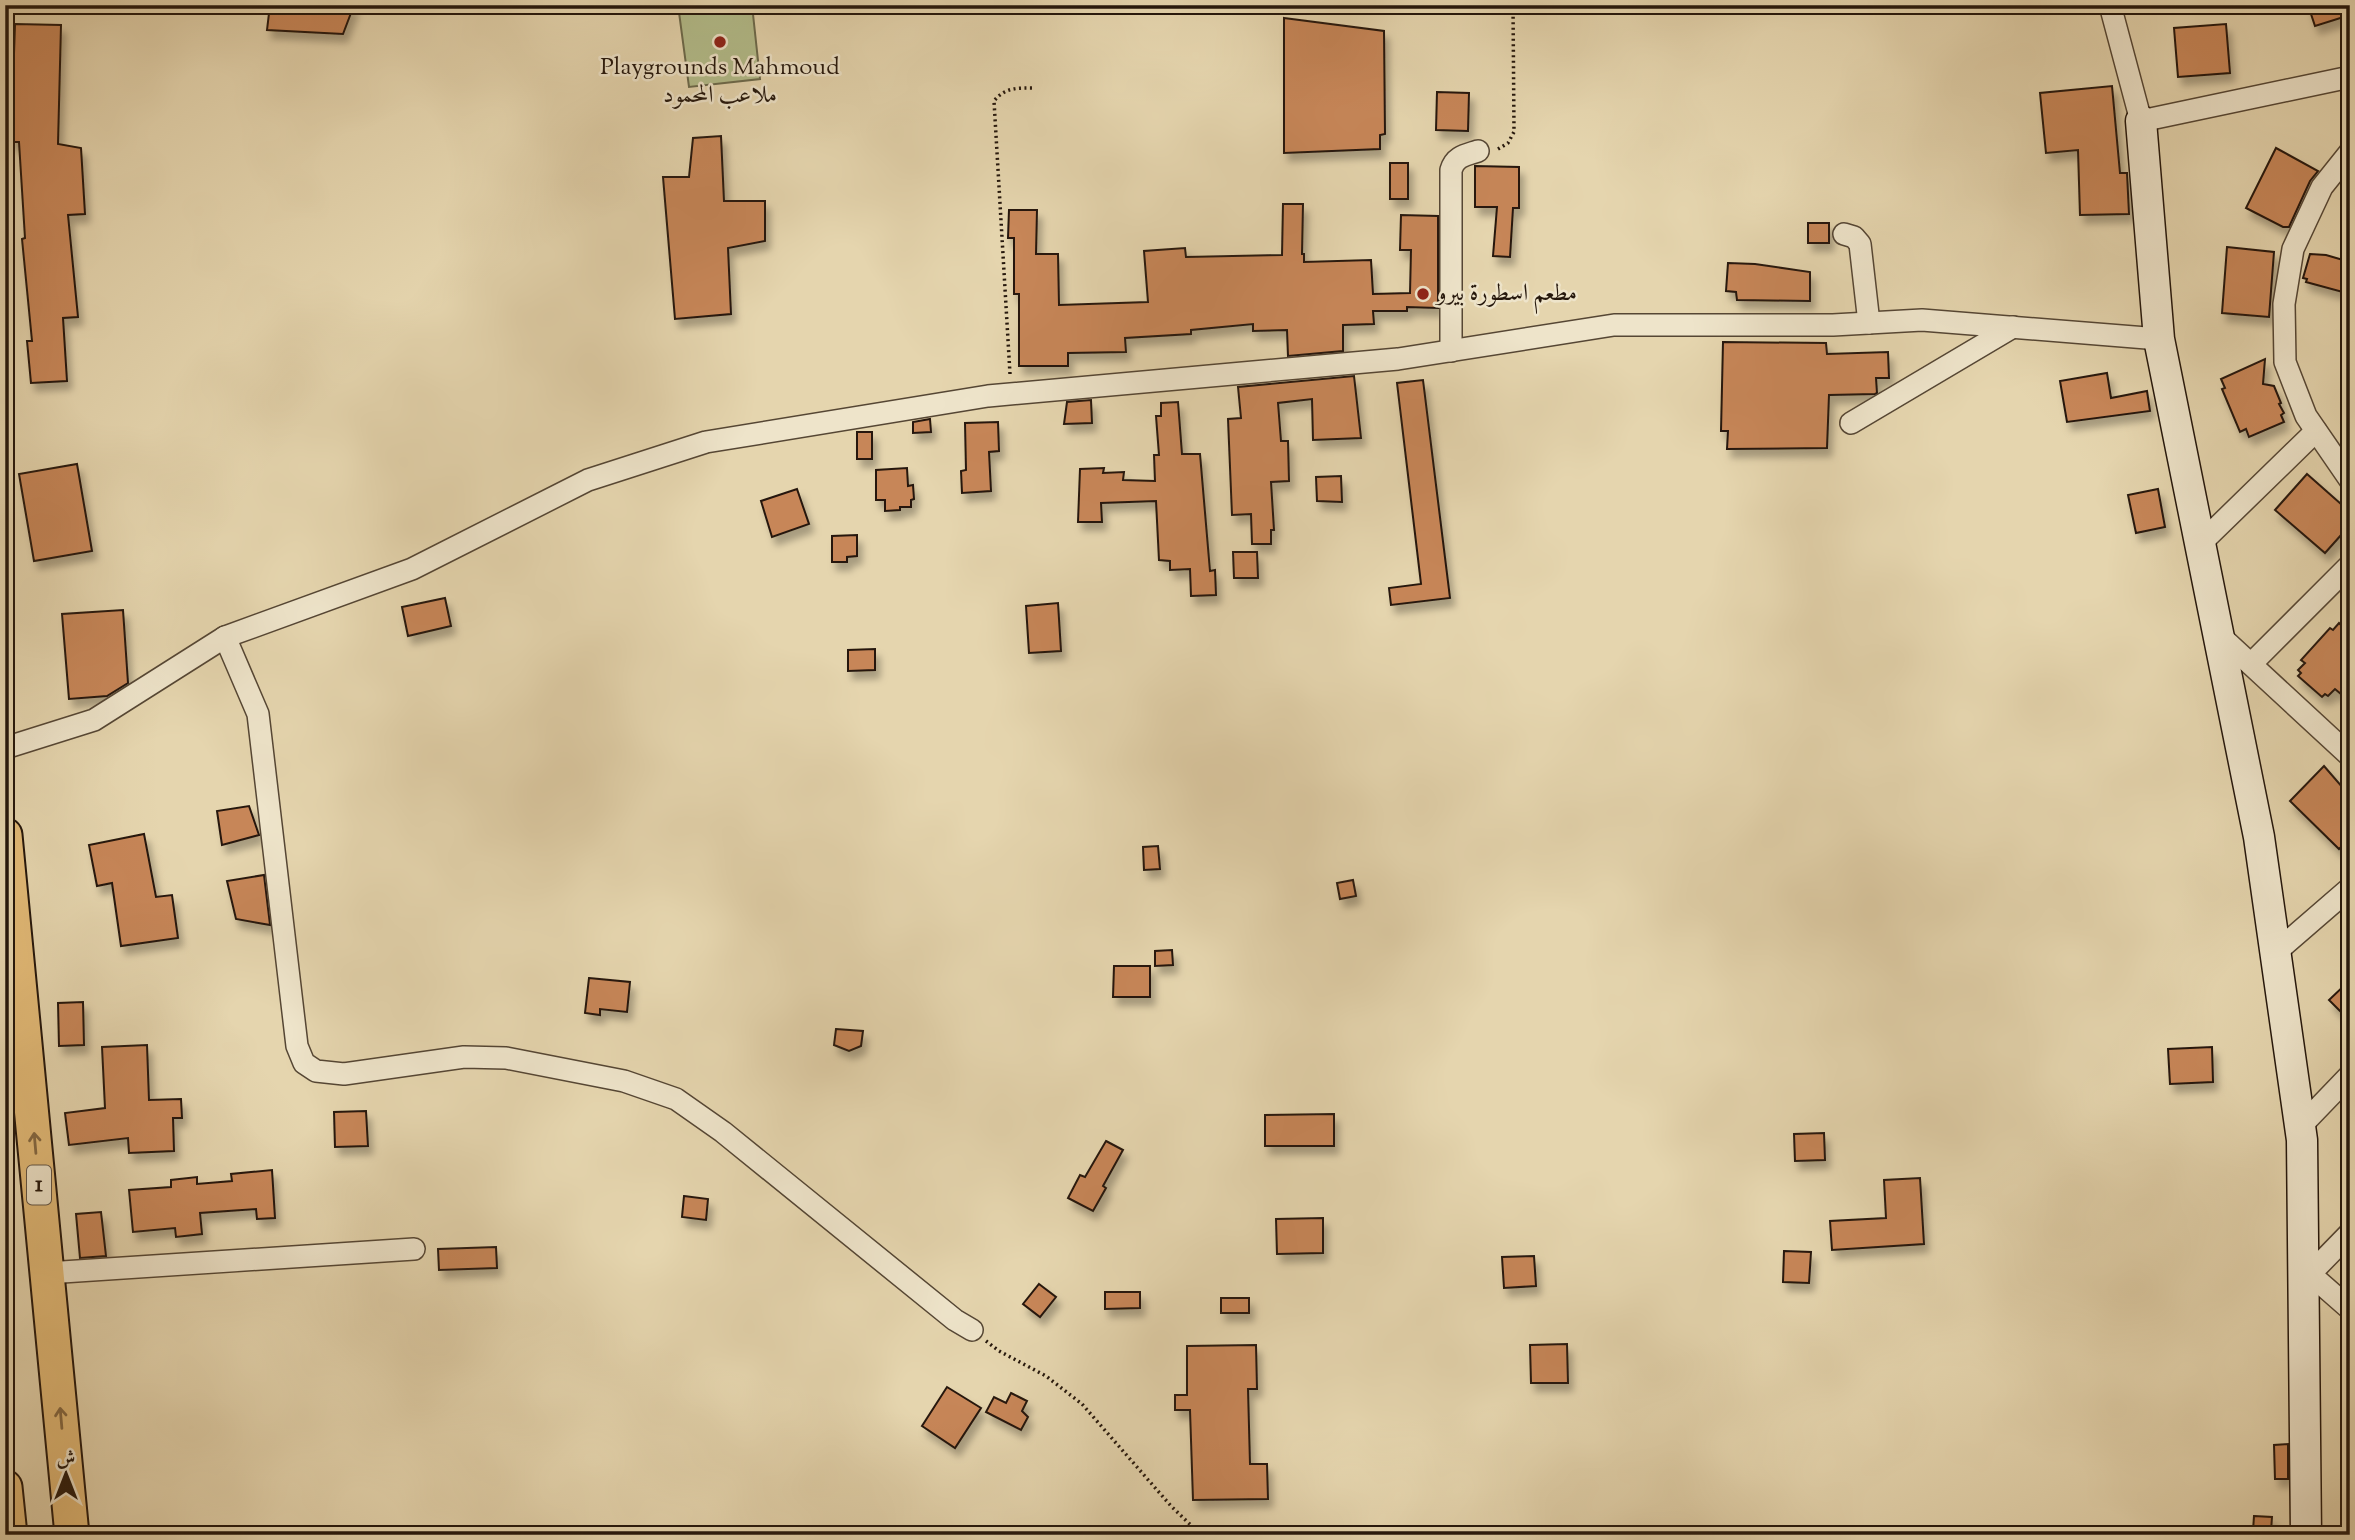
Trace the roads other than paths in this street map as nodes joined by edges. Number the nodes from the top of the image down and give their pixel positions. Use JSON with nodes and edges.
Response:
{"nodes":[{"id":1,"x":2110,"y":5,"type":"edge"},
{"id":2,"x":2350,"y":78,"type":"edge"},
{"id":3,"x":2141,"y":121,"type":"junction"},
{"id":4,"x":1478,"y":151,"type":"road end"},
{"id":5,"x":2350,"y":152,"type":"edge"},
{"id":6,"x":1844,"y":234,"type":"dead end"},
{"id":7,"x":1869,"y":323,"type":"junction"},
{"id":8,"x":2012,"y":327,"type":"junction"},
{"id":9,"x":2159,"y":339,"type":"junction"},
{"id":10,"x":1451,"y":351,"type":"junction"},
{"id":11,"x":1851,"y":423,"type":"dead end"},
{"id":12,"x":2316,"y":431,"type":"junction"},
{"id":13,"x":2350,"y":480,"type":"edge"},
{"id":14,"x":2200,"y":544,"type":"junction"},
{"id":15,"x":2350,"y":565,"type":"edge"},
{"id":16,"x":2218,"y":634,"type":"junction"},
{"id":17,"x":225,"y":637,"type":"junction"},
{"id":18,"x":2251,"y":664,"type":"junction"},
{"id":19,"x":5,"y":748,"type":"edge"},
{"id":20,"x":2350,"y":756,"type":"edge"},
{"id":21,"x":5,"y":835,"type":"edge"},
{"id":22,"x":2350,"y":888,"type":"edge"},
{"id":23,"x":2276,"y":953,"type":"junction"},
{"id":24,"x":2350,"y":1075,"type":"edge"},
{"id":25,"x":2301,"y":1134,"type":"junction"},
{"id":26,"x":2350,"y":1233,"type":"edge"},
{"id":27,"x":414,"y":1249,"type":"dead end"},
{"id":28,"x":47,"y":1273,"type":"junction"},
{"id":29,"x":2310,"y":1274,"type":"junction"},
{"id":30,"x":2350,"y":1308,"type":"edge"},
{"id":31,"x":972,"y":1330,"type":"road end"},
{"id":32,"x":5,"y":1487,"type":"edge"},
{"id":33,"x":10,"y":1535,"type":"edge"},
{"id":34,"x":72,"y":1535,"type":"edge"},
{"id":35,"x":2306,"y":1535,"type":"edge"}],
"edges":[{"from":1,"to":3,"type":"street"},
{"from":2,"to":3,"type":"street"},
{"from":3,"to":9,"type":"street"},
{"from":4,"to":10,"type":"street"},
{"from":5,"to":12,"type":"street"},
{"from":6,"to":7,"type":"street"},
{"from":7,"to":8,"type":"street"},
{"from":7,"to":10,"type":"street"},
{"from":8,"to":9,"type":"street"},
{"from":8,"to":11,"type":"street"},
{"from":9,"to":14,"type":"street"},
{"from":10,"to":17,"type":"street"},
{"from":12,"to":13,"type":"street"},
{"from":12,"to":14,"type":"street"},
{"from":14,"to":16,"type":"street"},
{"from":15,"to":18,"type":"street"},
{"from":16,"to":18,"type":"street"},
{"from":16,"to":23,"type":"street"},
{"from":17,"to":19,"type":"street"},
{"from":17,"to":31,"type":"street"},
{"from":18,"to":20,"type":"street"},
{"from":28,"to":21,"type":"main road","number":"1","one_way":true},
{"from":22,"to":23,"type":"street"},
{"from":23,"to":25,"type":"street"},
{"from":24,"to":25,"type":"street"},
{"from":25,"to":29,"type":"street"},
{"from":25,"to":35,"type":"street"},
{"from":26,"to":29,"type":"street"},
{"from":27,"to":28,"type":"street"},
{"from":34,"to":28,"type":"main road","number":"1","one_way":true},
{"from":29,"to":30,"type":"street"},
{"from":32,"to":33,"type":"main road"}]}
